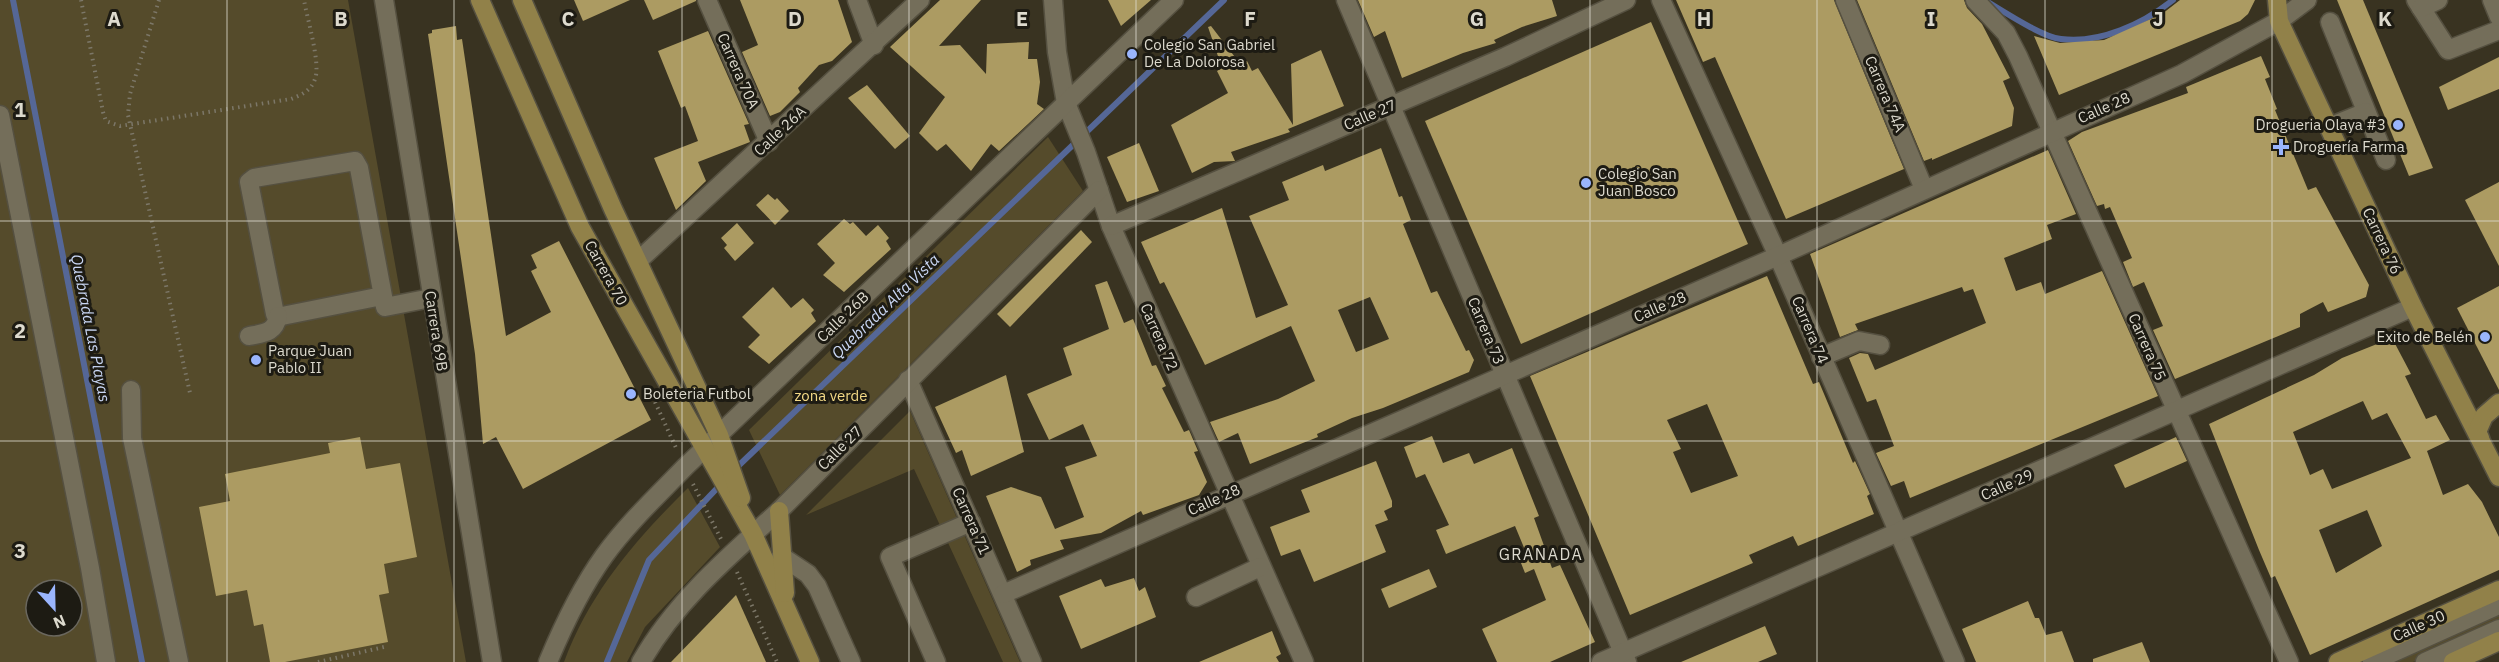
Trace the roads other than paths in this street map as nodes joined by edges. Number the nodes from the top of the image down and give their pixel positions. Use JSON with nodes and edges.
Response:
{"nodes":[{"id":1,"x":384,"y":0,"type":"edge"},
{"id":2,"x":480,"y":0,"type":"edge"},
{"id":3,"x":522,"y":0,"type":"edge"},
{"id":4,"x":707,"y":0,"type":"edge"},
{"id":5,"x":857,"y":0,"type":"edge"},
{"id":6,"x":920,"y":0,"type":"edge"},
{"id":7,"x":1053,"y":0,"type":"edge"},
{"id":8,"x":1174,"y":0,"type":"edge"},
{"id":9,"x":1346,"y":0,"type":"edge"},
{"id":10,"x":1626,"y":0,"type":"edge"},
{"id":11,"x":1661,"y":0,"type":"edge"},
{"id":12,"x":1845,"y":0,"type":"edge"},
{"id":13,"x":1975,"y":0,"type":"edge"},
{"id":14,"x":2277,"y":0,"type":"edge"},
{"id":15,"x":2307,"y":0,"type":"edge"},
{"id":16,"x":2438,"y":0,"type":"edge"},
{"id":17,"x":2492,"y":0,"type":"edge"},
{"id":18,"x":2418,"y":4,"type":"edge"},
{"id":19,"x":2499,"y":17,"type":"edge"},
{"id":20,"x":2279,"y":21,"type":"junction"},
{"id":21,"x":2330,"y":22,"type":"dead end"},
{"id":22,"x":2499,"y":30,"type":"edge"},
{"id":23,"x":874,"y":45,"type":"junction"},
{"id":24,"x":1391,"y":106,"type":"junction"},
{"id":25,"x":1069,"y":111,"type":"junction"},
{"id":26,"x":2367,"y":112,"type":"junction"},
{"id":27,"x":0,"y":114,"type":"edge"},
{"id":28,"x":2329,"y":127,"type":"junction"},
{"id":29,"x":2050,"y":132,"type":"junction"},
{"id":30,"x":769,"y":142,"type":"junction"},
{"id":31,"x":2386,"y":160,"type":"dead end"},
{"id":32,"x":1924,"y":189,"type":"junction"},
{"id":33,"x":1099,"y":190,"type":"junction"},
{"id":34,"x":1111,"y":226,"type":"junction"},
{"id":35,"x":1778,"y":256,"type":"junction"},
{"id":36,"x":638,"y":261,"type":"junction"},
{"id":37,"x":382,"y":296,"type":"junction"},
{"id":38,"x":431,"y":298,"type":"junction"},
{"id":39,"x":2413,"y":307,"type":"junction"},
{"id":40,"x":278,"y":316,"type":"junction"},
{"id":41,"x":249,"y":336,"type":"dead end"},
{"id":42,"x":1880,"y":345,"type":"dead end"},
{"id":43,"x":1821,"y":357,"type":"junction"},
{"id":44,"x":1505,"y":374,"type":"junction"},
{"id":45,"x":908,"y":380,"type":"junction"},
{"id":46,"x":131,"y":390,"type":"dead end"},
{"id":47,"x":2458,"y":396,"type":"junction"},
{"id":48,"x":2498,"y":403,"type":"edge"},
{"id":49,"x":2176,"y":411,"type":"junction"},
{"id":50,"x":719,"y":435,"type":"junction"},
{"id":51,"x":2480,"y":440,"type":"junction"},
{"id":52,"x":704,"y":450,"type":"junction"},
{"id":53,"x":722,"y":465,"type":"junction"},
{"id":54,"x":2499,"y":477,"type":"edge"},
{"id":55,"x":1228,"y":494,"type":"junction"},
{"id":56,"x":779,"y":511,"type":"junction"},
{"id":57,"x":971,"y":522,"type":"junction"},
{"id":58,"x":1898,"y":532,"type":"junction"},
{"id":59,"x":753,"y":534,"type":"junction"},
{"id":60,"x":781,"y":556,"type":"junction"},
{"id":61,"x":1260,"y":567,"type":"junction"},
{"id":62,"x":2499,"y":590,"type":"edge"},
{"id":63,"x":1003,"y":594,"type":"junction"},
{"id":64,"x":1196,"y":597,"type":"dead end"},
{"id":65,"x":2499,"y":605,"type":"edge"},
{"id":66,"x":787,"y":610,"type":"junction"},
{"id":67,"x":2499,"y":629,"type":"edge"},
{"id":68,"x":2499,"y":641,"type":"edge"},
{"id":69,"x":1625,"y":657,"type":"edge"},
{"id":70,"x":106,"y":662,"type":"edge"},
{"id":71,"x":179,"y":662,"type":"edge"},
{"id":72,"x":492,"y":662,"type":"edge"},
{"id":73,"x":548,"y":662,"type":"edge"},
{"id":74,"x":641,"y":662,"type":"edge"},
{"id":75,"x":810,"y":662,"type":"edge"},
{"id":76,"x":851,"y":662,"type":"edge"},
{"id":77,"x":936,"y":662,"type":"edge"},
{"id":78,"x":1032,"y":662,"type":"edge"},
{"id":79,"x":1304,"y":662,"type":"edge"},
{"id":80,"x":1601,"y":662,"type":"edge"},
{"id":81,"x":1954,"y":662,"type":"edge"},
{"id":82,"x":2289,"y":662,"type":"edge"},
{"id":83,"x":2338,"y":662,"type":"edge"},
{"id":84,"x":2372,"y":662,"type":"edge"},
{"id":85,"x":2425,"y":662,"type":"edge"},
{"id":86,"x":2453,"y":662,"type":"edge"}],
"edges":[{"from":1,"to":38,"type":"street","name":"Carrera 69B"},
{"from":2,"to":52,"type":"main road","name":"Carrera 70"},
{"from":3,"to":36,"type":"main road","name":"Carrera 70"},
{"from":4,"to":30,"type":"street","name":"Carrera 70A"},
{"from":5,"to":23,"type":"street"},
{"from":6,"to":23,"type":"street","name":"Calle 26A"},
{"from":7,"to":25,"type":"street","name":"Carrera 72"},
{"from":8,"to":25,"type":"street","name":"Calle 26B"},
{"from":9,"to":24,"type":"street","name":"Carrera 73"},
{"from":10,"to":24,"type":"street","name":"Calle 27"},
{"from":11,"to":35,"type":"street","name":"Carrera 74"},
{"from":12,"to":32,"type":"street","name":"Carrera 74A"},
{"from":13,"to":29,"type":"street","name":"Carrera 75"},
{"from":14,"to":20,"type":"main road","name":"Carrera 76"},
{"from":15,"to":20,"type":"street","name":"Calle 28"},
{"from":16,"to":18,"type":"street"},
{"from":17,"to":19,"type":"street"},
{"from":18,"to":22,"type":"street"},
{"from":20,"to":28,"type":"main road","name":"Carrera 76"},
{"from":20,"to":29,"type":"street","name":"Calle 28"},
{"from":21,"to":26,"type":"street"},
{"from":23,"to":30,"type":"street","name":"Calle 26A"},
{"from":24,"to":34,"type":"street","name":"Calle 27"},
{"from":24,"to":44,"type":"street","name":"Carrera 73"},
{"from":25,"to":33,"type":"street","name":"Carrera 72"},
{"from":25,"to":50,"type":"street","name":"Calle 26B"},
{"from":26,"to":28,"type":"street"},
{"from":26,"to":31,"type":"street"},
{"from":27,"to":70,"type":"street"},
{"from":28,"to":39,"type":"main road","name":"Carrera 76"},
{"from":29,"to":32,"type":"street","name":"Calle 28"},
{"from":29,"to":49,"type":"street","name":"Carrera 75"},
{"from":30,"to":36,"type":"street","name":"Calle 26A"},
{"from":32,"to":35,"type":"street","name":"Calle 28"},
{"from":33,"to":34,"type":"street","name":"Carrera 72"},
{"from":33,"to":45,"type":"street","name":"Calle 27"},
{"from":34,"to":55,"type":"street","name":"Carrera 72"},
{"from":35,"to":43,"type":"street","name":"Carrera 74"},
{"from":35,"to":44,"type":"street","name":"Calle 28"},
{"from":36,"to":50,"type":"main road","name":"Carrera 70"},
{"from":37,"to":38,"type":"street"},
{"from":37,"to":40,"type":"street"},
{"from":37,"to":40,"type":"street"},
{"from":38,"to":72,"type":"street","name":"Carrera 69B"},
{"from":39,"to":47,"type":"main road","name":"Carrera 76"},
{"from":39,"to":49,"type":"street","name":"Calle 29"},
{"from":40,"to":41,"type":"street"},
{"from":42,"to":43,"type":"street"},
{"from":43,"to":58,"type":"street","name":"Carrera 74"},
{"from":44,"to":55,"type":"street","name":"Calle 28"},
{"from":44,"to":69,"type":"street","name":"Carrera 73"},
{"from":45,"to":56,"type":"street","name":"Calle 27"},
{"from":45,"to":57,"type":"street","name":"Carrera 71"},
{"from":46,"to":71,"type":"street"},
{"from":47,"to":48,"type":"main road"},
{"from":47,"to":51,"type":"main road","name":"Carrera 76"},
{"from":48,"to":51,"type":"main road"},
{"from":49,"to":58,"type":"street","name":"Calle 29"},
{"from":49,"to":82,"type":"street","name":"Carrera 75"},
{"from":50,"to":52,"type":"street","name":"Calle 26B"},
{"from":50,"to":53,"type":"main road","name":"Carrera 70"},
{"from":51,"to":54,"type":"main road","name":"Carrera 76"},
{"from":52,"to":53,"type":"main road","name":"Carrera 70"},
{"from":52,"to":73,"type":"street","name":"Calle 26B"},
{"from":53,"to":59,"type":"main road","name":"Carrera 70"},
{"from":55,"to":61,"type":"street","name":"Carrera 72"},
{"from":55,"to":63,"type":"street","name":"Calle 28"},
{"from":56,"to":59,"type":"street","name":"Calle 27"},
{"from":56,"to":60,"type":"main road"},
{"from":57,"to":63,"type":"street","name":"Carrera 71"},
{"from":57,"to":77,"type":"street"},
{"from":58,"to":69,"type":"street","name":"Calle 29"},
{"from":58,"to":81,"type":"street","name":"Carrera 74"},
{"from":59,"to":66,"type":"main road","name":"Carrera 70"},
{"from":59,"to":74,"type":"street","name":"Calle 27"},
{"from":60,"to":66,"type":"main road"},
{"from":60,"to":76,"type":"street"},
{"from":61,"to":64,"type":"street"},
{"from":61,"to":79,"type":"street","name":"Carrera 72"},
{"from":62,"to":83,"type":"main road","name":"Calle 30"},
{"from":63,"to":78,"type":"street","name":"Carrera 71"},
{"from":65,"to":84,"type":"street"},
{"from":66,"to":75,"type":"main road","name":"Carrera 70"},
{"from":67,"to":85,"type":"street"},
{"from":68,"to":86,"type":"main road"},
{"from":69,"to":80,"type":"street","name":"Calle 29"}]}
